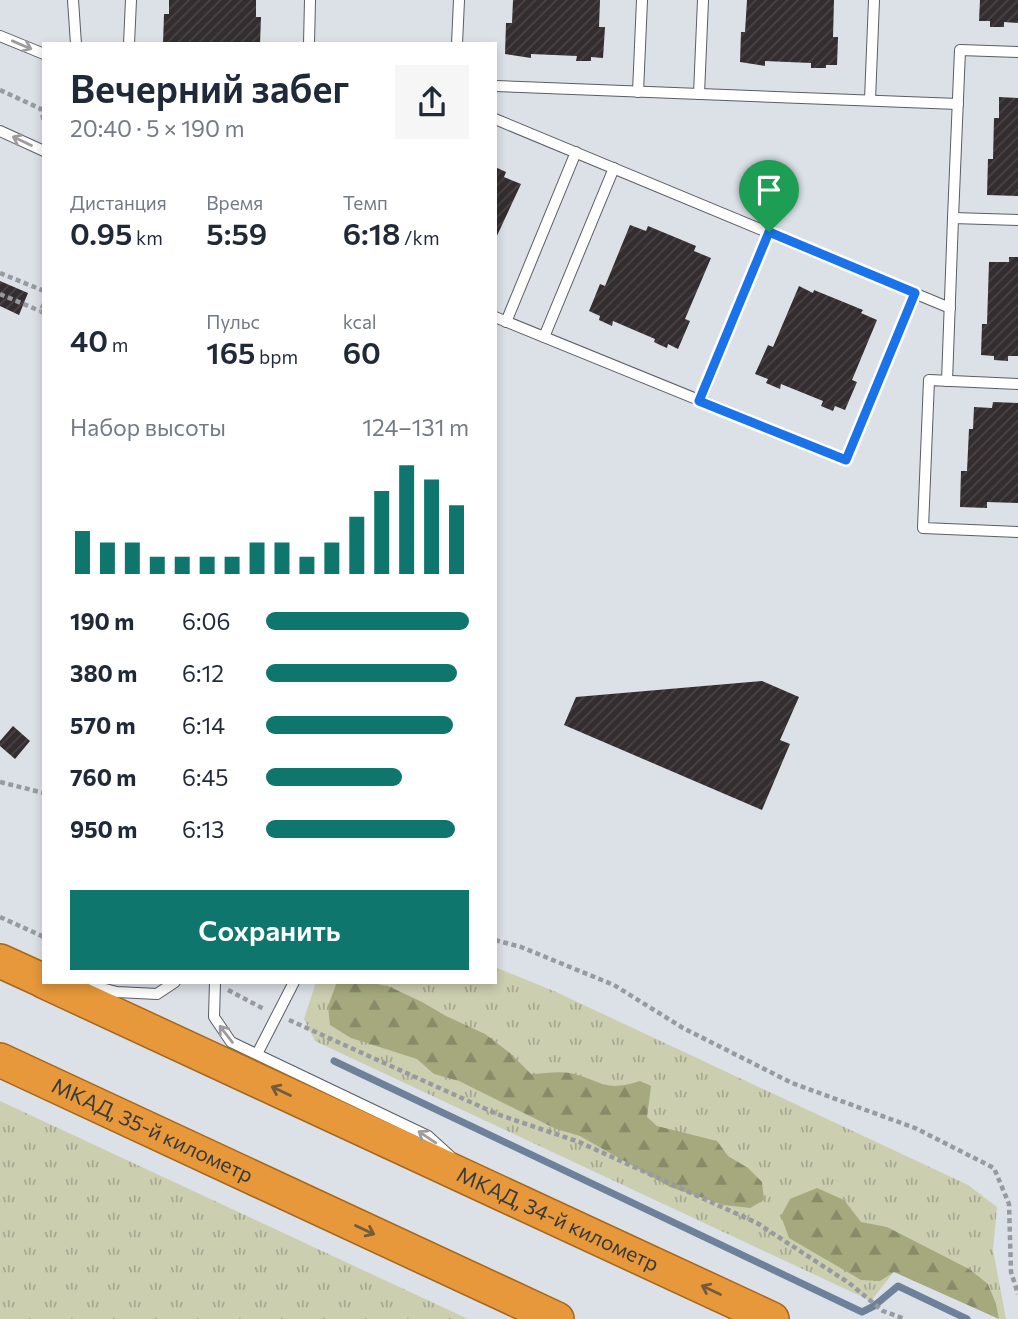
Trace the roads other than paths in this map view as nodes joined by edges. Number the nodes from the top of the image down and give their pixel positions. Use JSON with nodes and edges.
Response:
{"nodes":[{"id":1,"x":73,"y":0,"type":"edge"},
{"id":2,"x":131,"y":0,"type":"edge"},
{"id":3,"x":310,"y":0,"type":"edge"},
{"id":4,"x":459,"y":0,"type":"edge"},
{"id":5,"x":642,"y":0,"type":"edge"},
{"id":6,"x":703,"y":0,"type":"edge"},
{"id":7,"x":874,"y":0,"type":"edge"},
{"id":8,"x":0,"y":36,"type":"edge"},
{"id":9,"x":76,"y":42,"type":"edge"},
{"id":10,"x":129,"y":42,"type":"edge"},
{"id":11,"x":309,"y":42,"type":"edge"},
{"id":12,"x":457,"y":42,"type":"edge"},
{"id":13,"x":1018,"y":52,"type":"edge"},
{"id":14,"x":42,"y":53,"type":"edge"},
{"id":15,"x":497,"y":86,"type":"edge"},
{"id":16,"x":638,"y":92,"type":"junction"},
{"id":17,"x":699,"y":94,"type":"junction"},
{"id":18,"x":870,"y":100,"type":"junction"},
{"id":19,"x":958,"y":104,"type":"junction"},
{"id":20,"x":497,"y":120,"type":"edge"},
{"id":21,"x":0,"y":131,"type":"edge"},
{"id":22,"x":42,"y":150,"type":"edge"},
{"id":23,"x":576,"y":152,"type":"junction"},
{"id":24,"x":614,"y":168,"type":"junction"},
{"id":25,"x":953,"y":218,"type":"junction"},
{"id":26,"x":1018,"y":220,"type":"edge"},
{"id":27,"x":769,"y":232,"type":"junction"},
{"id":28,"x":915,"y":293,"type":"junction"},
{"id":29,"x":950,"y":307,"type":"junction"},
{"id":30,"x":497,"y":318,"type":"edge"},
{"id":31,"x":506,"y":321,"type":"junction"},
{"id":32,"x":544,"y":337,"type":"junction"},
{"id":33,"x":947,"y":381,"type":"junction"},
{"id":34,"x":1018,"y":384,"type":"edge"},
{"id":35,"x":699,"y":401,"type":"junction"},
{"id":36,"x":1018,"y":532,"type":"edge"},
{"id":37,"x":4,"y":963,"type":"edge"},
{"id":38,"x":42,"y":973,"type":"edge"},
{"id":39,"x":42,"y":980,"type":"edge"},
{"id":40,"x":51,"y":984,"type":"edge"},
{"id":41,"x":85,"y":984,"type":"edge"},
{"id":42,"x":172,"y":984,"type":"edge"},
{"id":43,"x":214,"y":984,"type":"edge"},
{"id":44,"x":293,"y":984,"type":"edge"},
{"id":45,"x":257,"y":1054,"type":"junction"},
{"id":46,"x":0,"y":1060,"type":"edge"},
{"id":47,"x":478,"y":1182,"type":"junction"},
{"id":48,"x":557,"y":1319,"type":"edge"},
{"id":49,"x":772,"y":1319,"type":"edge"}],
"edges":[{"from":1,"to":9,"type":"lane"},
{"from":2,"to":10,"type":"lane"},
{"from":3,"to":11,"type":"lane"},
{"from":4,"to":12,"type":"lane"},
{"from":5,"to":16,"type":"lane"},
{"from":6,"to":17,"type":"lane"},
{"from":7,"to":18,"type":"lane"},
{"from":8,"to":14,"type":"lane","one_way":true},
{"from":13,"to":19,"type":"lane"},
{"from":15,"to":16,"type":"lane"},
{"from":16,"to":17,"type":"lane"},
{"from":17,"to":18,"type":"lane"},
{"from":18,"to":19,"type":"lane"},
{"from":19,"to":25,"type":"lane"},
{"from":20,"to":23,"type":"lane"},
{"from":22,"to":21,"type":"lane","one_way":true},
{"from":23,"to":24,"type":"lane"},
{"from":23,"to":31,"type":"lane"},
{"from":24,"to":27,"type":"lane"},
{"from":24,"to":32,"type":"lane"},
{"from":25,"to":26,"type":"lane"},
{"from":25,"to":29,"type":"lane"},
{"from":27,"to":28,"type":"lane"},
{"from":27,"to":35,"type":"lane"},
{"from":28,"to":29,"type":"lane"},
{"from":28,"to":35,"type":"lane"},
{"from":29,"to":33,"type":"lane"},
{"from":30,"to":31,"type":"lane"},
{"from":31,"to":32,"type":"lane"},
{"from":32,"to":35,"type":"lane"},
{"from":33,"to":34,"type":"lane"},
{"from":33,"to":36,"type":"lane"},
{"from":37,"to":38,"type":"lane"},
{"from":37,"to":39,"type":"highway"},
{"from":47,"to":40,"type":"highway","name":"МКАД, 34-й километр","one_way":true},
{"from":41,"to":42,"type":"lane"},
{"from":45,"to":43,"type":"lane","one_way":true},
{"from":44,"to":45,"type":"lane"},
{"from":47,"to":45,"type":"lane","one_way":true},
{"from":46,"to":48,"type":"highway","name":"МКАД, 35-й километр","one_way":true},
{"from":49,"to":47,"type":"highway","name":"МКАД, 34-й километр","one_way":true}]}
